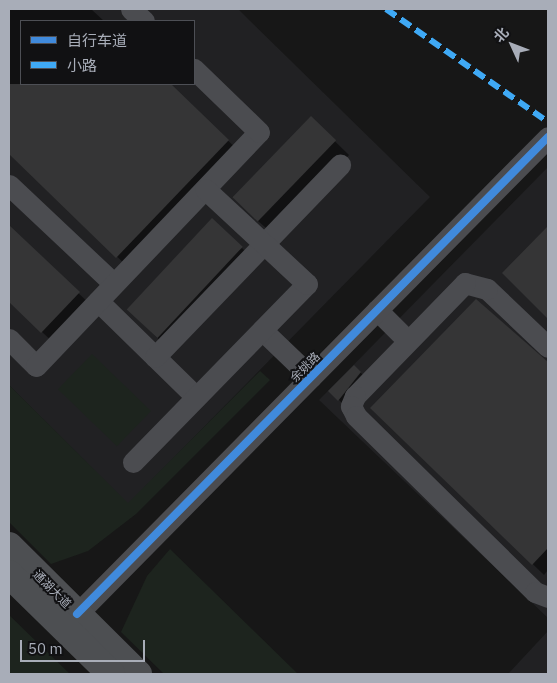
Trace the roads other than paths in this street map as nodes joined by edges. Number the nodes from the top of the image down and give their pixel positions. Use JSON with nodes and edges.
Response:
{"nodes":[{"id":1,"x":131,"y":9,"type":"edge"},
{"id":2,"x":143,"y":20,"type":"edge"},
{"id":3,"x":195,"y":70,"type":"edge"},
{"id":4,"x":548,"y":137,"type":"edge"},
{"id":5,"x":340,"y":165,"type":"dead end"},
{"id":6,"x":9,"y":185,"type":"edge"},
{"id":7,"x":205,"y":189,"type":"junction"},
{"id":8,"x":264,"y":244,"type":"junction"},
{"id":9,"x":114,"y":284,"type":"junction"},
{"id":10,"x":98,"y":301,"type":"junction"},
{"id":11,"x":377,"y":310,"type":"junction"},
{"id":12,"x":262,"y":330,"type":"junction"},
{"id":13,"x":9,"y":340,"type":"edge"},
{"id":14,"x":407,"y":340,"type":"junction"},
{"id":15,"x":548,"y":347,"type":"edge"},
{"id":16,"x":155,"y":357,"type":"junction"},
{"id":17,"x":311,"y":377,"type":"junction"},
{"id":18,"x":196,"y":397,"type":"junction"},
{"id":19,"x":133,"y":462,"type":"dead end"},
{"id":20,"x":9,"y":546,"type":"edge"},
{"id":21,"x":9,"y":574,"type":"edge"},
{"id":22,"x":548,"y":597,"type":"edge"},
{"id":23,"x":77,"y":614,"type":"junction"},
{"id":24,"x":111,"y":674,"type":"edge"},
{"id":25,"x":138,"y":674,"type":"edge"}],
"edges":[{"from":1,"to":2,"type":"street"},
{"from":3,"to":7,"type":"street"},
{"from":4,"to":11,"type":"street","name":"余姚路"},
{"from":5,"to":8,"type":"street"},
{"from":6,"to":9,"type":"street"},
{"from":7,"to":8,"type":"street"},
{"from":7,"to":9,"type":"street"},
{"from":8,"to":12,"type":"street"},
{"from":8,"to":16,"type":"street"},
{"from":9,"to":10,"type":"street"},
{"from":10,"to":13,"type":"street"},
{"from":10,"to":16,"type":"street"},
{"from":11,"to":14,"type":"street"},
{"from":11,"to":17,"type":"street","name":"余姚路"},
{"from":12,"to":17,"type":"street"},
{"from":12,"to":18,"type":"street"},
{"from":14,"to":15,"type":"street"},
{"from":14,"to":22,"type":"street"},
{"from":16,"to":18,"type":"street"},
{"from":17,"to":23,"type":"street","name":"余姚路"},
{"from":18,"to":19,"type":"street"},
{"from":20,"to":23,"type":"main road","name":"通湖大道"},
{"from":21,"to":24,"type":"main road","name":"通湖大道"},
{"from":23,"to":25,"type":"main road","name":"通湖大道"}]}
